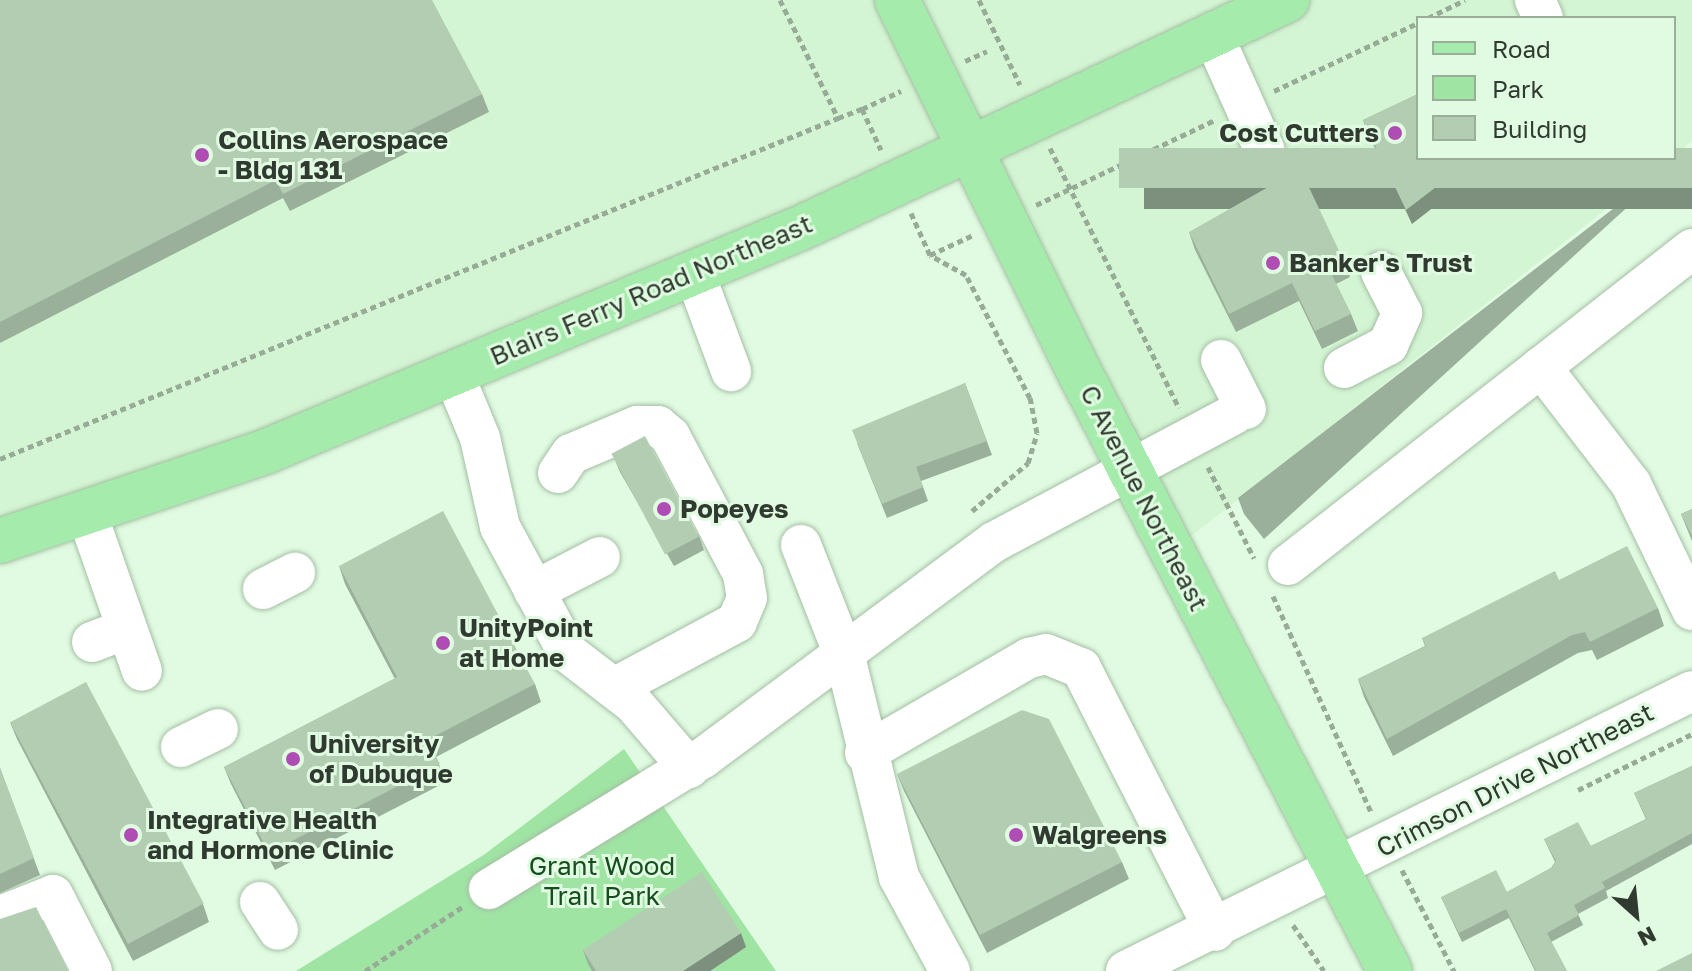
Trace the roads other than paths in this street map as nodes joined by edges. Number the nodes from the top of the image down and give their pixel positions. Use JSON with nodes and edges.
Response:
{"nodes":[{"id":1,"x":1287,"y":0,"type":"edge"},
{"id":2,"x":897,"y":7,"type":"edge"},
{"id":3,"x":1213,"y":35,"type":"junction"},
{"id":4,"x":968,"y":149,"type":"junction"},
{"id":5,"x":1265,"y":151,"type":"dead end"},
{"id":6,"x":1692,"y":249,"type":"edge"},
{"id":7,"x":694,"y":272,"type":"junction"},
{"id":8,"x":1381,"y":272,"type":"dead end"},
{"id":9,"x":1221,"y":360,"type":"dead end"},
{"id":10,"x":1541,"y":367,"type":"junction"},
{"id":11,"x":1344,"y":368,"type":"dead end"},
{"id":12,"x":731,"y":371,"type":"dead end"},
{"id":13,"x":453,"y":373,"type":"junction"},
{"id":14,"x":1128,"y":468,"type":"junction"},
{"id":15,"x":558,"y":473,"type":"dead end"},
{"id":16,"x":87,"y":514,"type":"junction"},
{"id":17,"x":0,"y":541,"type":"edge"},
{"id":18,"x":801,"y":545,"type":"dead end"},
{"id":19,"x":600,"y":557,"type":"dead end"},
{"id":20,"x":1273,"y":575,"type":"road end"},
{"id":21,"x":534,"y":591,"type":"junction"},
{"id":22,"x":1692,"y":610,"type":"edge"},
{"id":23,"x":845,"y":657,"type":"junction"},
{"id":24,"x":142,"y":671,"type":"dead end"},
{"id":25,"x":614,"y":688,"type":"junction"},
{"id":26,"x":1692,"y":691,"type":"edge"},
{"id":27,"x":218,"y":729,"type":"dead end"},
{"id":28,"x":181,"y":747,"type":"dead end"},
{"id":29,"x":865,"y":753,"type":"junction"},
{"id":30,"x":696,"y":763,"type":"junction"},
{"id":31,"x":1338,"y":868,"type":"junction"},
{"id":32,"x":489,"y":889,"type":"road end"},
{"id":33,"x":0,"y":916,"type":"edge"},
{"id":34,"x":1215,"y":931,"type":"junction"},
{"id":35,"x":92,"y":971,"type":"edge"},
{"id":36,"x":950,"y":971,"type":"edge"},
{"id":37,"x":1126,"y":971,"type":"edge"},
{"id":38,"x":1390,"y":971,"type":"edge"}],
"edges":[{"from":1,"to":3,"type":"main road","name":"Blairs Ferry Road Northeast"},
{"from":2,"to":4,"type":"main road","name":"C Avenue Northeast"},
{"from":3,"to":4,"type":"main road","name":"Blairs Ferry Road Northeast"},
{"from":3,"to":5,"type":"street"},
{"from":4,"to":7,"type":"main road","name":"Blairs Ferry Road Northeast"},
{"from":4,"to":14,"type":"main road","name":"C Avenue Northeast"},
{"from":6,"to":10,"type":"street"},
{"from":7,"to":12,"type":"street"},
{"from":7,"to":13,"type":"main road","name":"Blairs Ferry Road Northeast"},
{"from":8,"to":11,"type":"street"},
{"from":9,"to":14,"type":"street"},
{"from":10,"to":20,"type":"street"},
{"from":10,"to":22,"type":"street"},
{"from":13,"to":16,"type":"main road","name":"Blairs Ferry Road Northeast"},
{"from":13,"to":21,"type":"street"},
{"from":14,"to":23,"type":"street"},
{"from":14,"to":31,"type":"main road","name":"C Avenue Northeast"},
{"from":15,"to":25,"type":"street"},
{"from":16,"to":17,"type":"main road","name":"Blairs Ferry Road Northeast"},
{"from":16,"to":24,"type":"street"},
{"from":18,"to":23,"type":"street"},
{"from":19,"to":21,"type":"street"},
{"from":21,"to":25,"type":"street"},
{"from":23,"to":29,"type":"street"},
{"from":23,"to":30,"type":"street"},
{"from":25,"to":30,"type":"street"},
{"from":26,"to":31,"type":"street","name":"Crimson Drive Northeast"},
{"from":27,"to":28,"type":"street"},
{"from":29,"to":34,"type":"street"},
{"from":29,"to":36,"type":"street"},
{"from":30,"to":32,"type":"street"},
{"from":31,"to":34,"type":"street","name":"Crimson Drive Northeast"},
{"from":31,"to":38,"type":"main road","name":"C Avenue Northeast"},
{"from":33,"to":35,"type":"street"},
{"from":34,"to":37,"type":"street","name":"Crimson Drive Northeast"}]}
